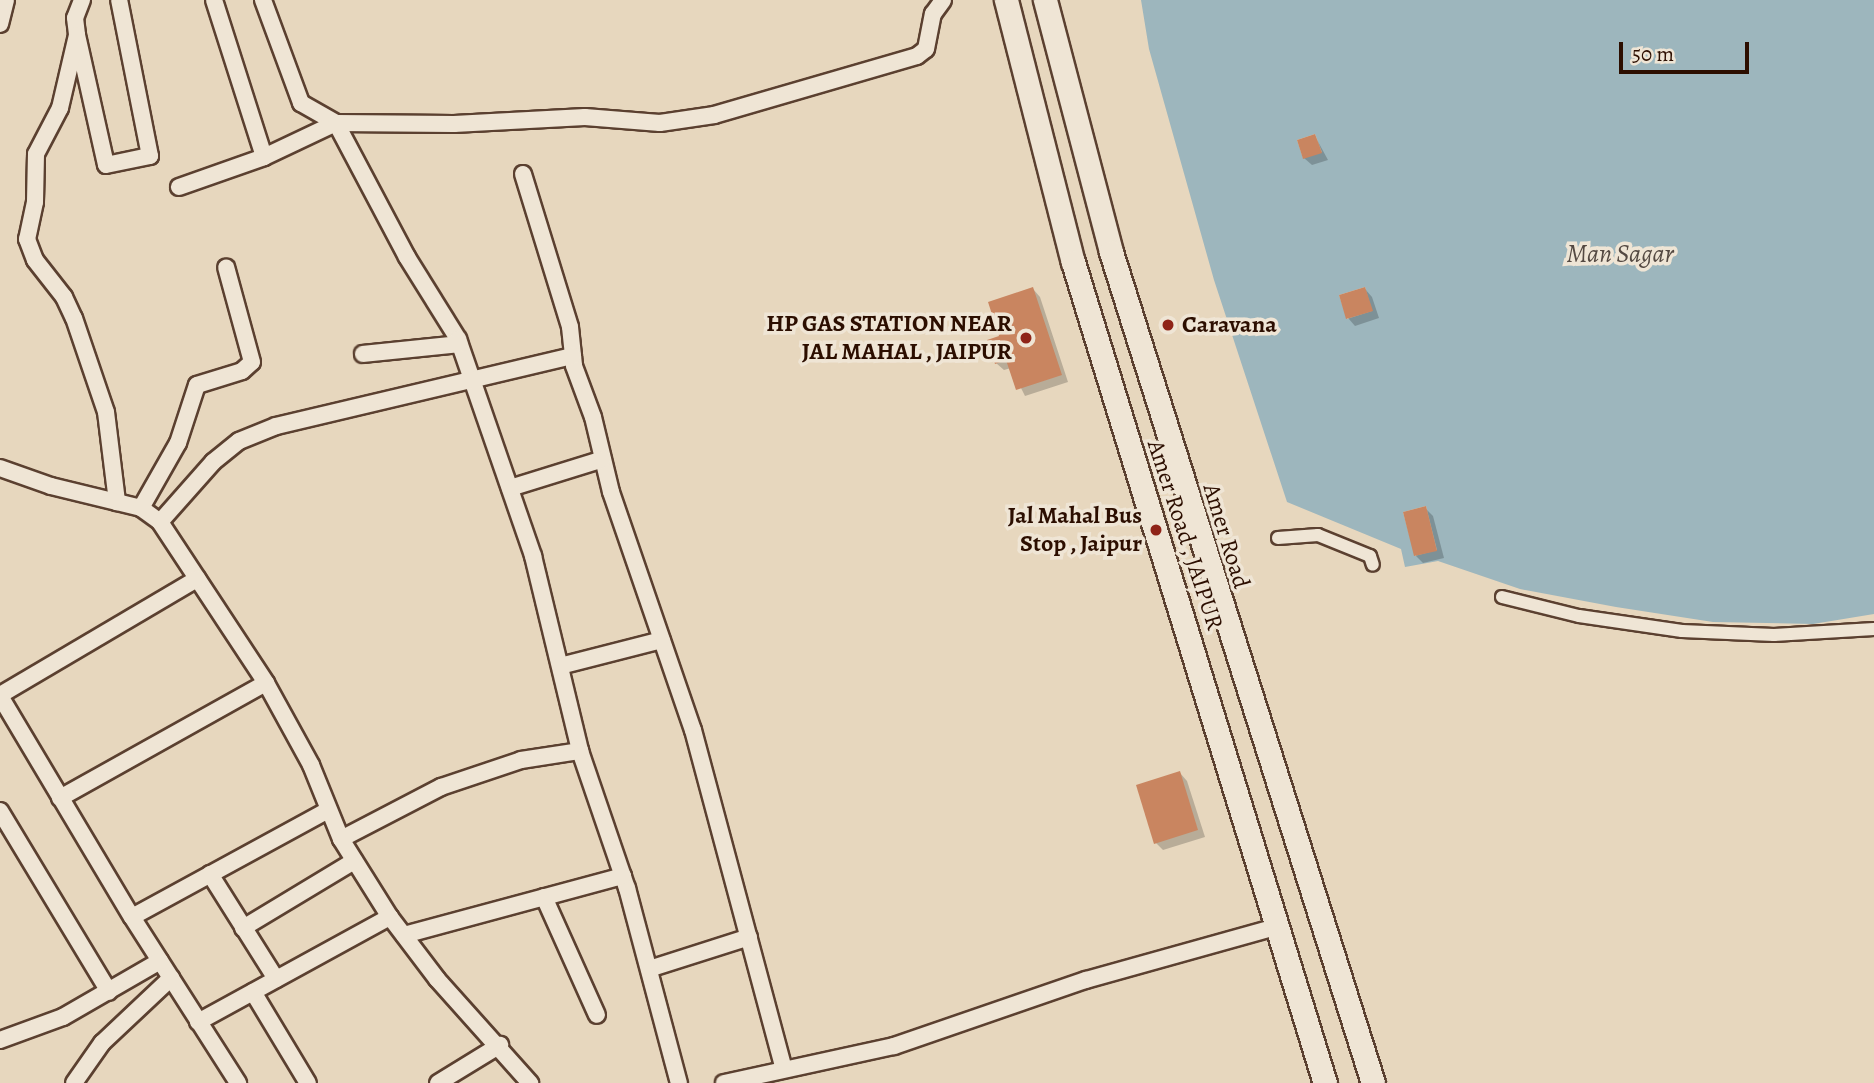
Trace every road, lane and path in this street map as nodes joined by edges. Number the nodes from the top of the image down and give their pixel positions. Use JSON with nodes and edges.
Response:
{"nodes":[{"id":1,"x":6,"y":0,"type":"edge"},
{"id":2,"x":82,"y":0,"type":"edge"},
{"id":3,"x":119,"y":0,"type":"edge"},
{"id":4,"x":214,"y":0,"type":"edge"},
{"id":5,"x":263,"y":0,"type":"edge"},
{"id":6,"x":943,"y":0,"type":"edge"},
{"id":7,"x":1006,"y":0,"type":"edge"},
{"id":8,"x":1045,"y":0,"type":"edge"},
{"id":9,"x":0,"y":24,"type":"edge"},
{"id":10,"x":77,"y":35,"type":"junction"},
{"id":11,"x":335,"y":123,"type":"junction"},
{"id":12,"x":264,"y":157,"type":"junction"},
{"id":13,"x":523,"y":174,"type":"dead end"},
{"id":14,"x":179,"y":187,"type":"dead end"},
{"id":15,"x":226,"y":267,"type":"dead end"},
{"id":16,"x":459,"y":344,"type":"junction"},
{"id":17,"x":363,"y":354,"type":"dead end"},
{"id":18,"x":573,"y":356,"type":"junction"},
{"id":19,"x":473,"y":382,"type":"junction"},
{"id":20,"x":1162,"y":415,"type":"junction"},
{"id":21,"x":1123,"y":427,"type":"junction"},
{"id":22,"x":603,"y":459,"type":"junction"},
{"id":23,"x":0,"y":468,"type":"edge"},
{"id":24,"x":510,"y":488,"type":"junction"},
{"id":25,"x":117,"y":502,"type":"junction"},
{"id":26,"x":141,"y":508,"type":"junction"},
{"id":27,"x":160,"y":523,"type":"junction"},
{"id":28,"x":1278,"y":538,"type":"dead end"},
{"id":29,"x":1373,"y":565,"type":"dead end"},
{"id":30,"x":197,"y":579,"type":"junction"},
{"id":31,"x":1502,"y":597,"type":"dead end"},
{"id":32,"x":1874,"y":629,"type":"edge"},
{"id":33,"x":662,"y":640,"type":"junction"},
{"id":34,"x":560,"y":666,"type":"junction"},
{"id":35,"x":266,"y":682,"type":"junction"},
{"id":36,"x":0,"y":695,"type":"edge"},
{"id":37,"x":580,"y":751,"type":"junction"},
{"id":38,"x":60,"y":797,"type":"junction"},
{"id":39,"x":328,"y":810,"type":"junction"},
{"id":40,"x":0,"y":811,"type":"edge"},
{"id":41,"x":341,"y":839,"type":"junction"},
{"id":42,"x":354,"y":861,"type":"junction"},
{"id":43,"x":210,"y":874,"type":"junction"},
{"id":44,"x":623,"y":876,"type":"junction"},
{"id":45,"x":544,"y":897,"type":"junction"},
{"id":46,"x":131,"y":917,"type":"junction"},
{"id":47,"x":390,"y":917,"type":"junction"},
{"id":48,"x":1276,"y":927,"type":"junction"},
{"id":49,"x":243,"y":928,"type":"junction"},
{"id":50,"x":404,"y":935,"type":"junction"},
{"id":51,"x":749,"y":937,"type":"junction"},
{"id":52,"x":160,"y":961,"type":"junction"},
{"id":53,"x":649,"y":969,"type":"junction"},
{"id":54,"x":171,"y":978,"type":"junction"},
{"id":55,"x":276,"y":979,"type":"junction"},
{"id":56,"x":108,"y":992,"type":"junction"},
{"id":57,"x":253,"y":992,"type":"junction"},
{"id":58,"x":597,"y":1015,"type":"dead end"},
{"id":59,"x":198,"y":1022,"type":"junction"},
{"id":60,"x":0,"y":1040,"type":"edge"},
{"id":61,"x":500,"y":1045,"type":"junction"},
{"id":62,"x":783,"y":1067,"type":"junction"},
{"id":63,"x":74,"y":1083,"type":"edge"},
{"id":64,"x":238,"y":1083,"type":"edge"},
{"id":65,"x":308,"y":1083,"type":"edge"},
{"id":66,"x":438,"y":1083,"type":"edge"},
{"id":67,"x":530,"y":1083,"type":"edge"},
{"id":68,"x":679,"y":1083,"type":"edge"},
{"id":69,"x":724,"y":1083,"type":"edge"},
{"id":70,"x":1325,"y":1083,"type":"edge"},
{"id":71,"x":1373,"y":1083,"type":"edge"}],
"edges":[{"from":1,"to":9,"type":"street"},
{"from":2,"to":10,"type":"street"},
{"from":3,"to":10,"type":"street"},
{"from":4,"to":12,"type":"street"},
{"from":5,"to":11,"type":"street"},
{"from":6,"to":11,"type":"street"},
{"from":7,"to":21,"type":"main road","name":"Amer Road , JAIPUR"},
{"from":8,"to":20,"type":"main road","name":"Amer Road"},
{"from":10,"to":25,"type":"street"},
{"from":11,"to":12,"type":"street"},
{"from":11,"to":16,"type":"street"},
{"from":12,"to":14,"type":"street"},
{"from":13,"to":18,"type":"street"},
{"from":15,"to":26,"type":"street"},
{"from":16,"to":17,"type":"street"},
{"from":16,"to":19,"type":"street"},
{"from":18,"to":19,"type":"street"},
{"from":18,"to":22,"type":"street"},
{"from":19,"to":24,"type":"street"},
{"from":19,"to":27,"type":"street"},
{"from":20,"to":21,"type":"main road"},
{"from":20,"to":71,"type":"main road","name":"Amer Road"},
{"from":21,"to":48,"type":"main road","name":"Amer Road , JAIPUR"},
{"from":22,"to":24,"type":"street"},
{"from":22,"to":33,"type":"street"},
{"from":23,"to":25,"type":"street"},
{"from":24,"to":34,"type":"street"},
{"from":25,"to":26,"type":"street"},
{"from":26,"to":27,"type":"street"},
{"from":27,"to":30,"type":"street"},
{"from":28,"to":29,"type":"street"},
{"from":30,"to":35,"type":"street"},
{"from":30,"to":36,"type":"street"},
{"from":31,"to":32,"type":"street"},
{"from":33,"to":34,"type":"street"},
{"from":33,"to":51,"type":"street"},
{"from":34,"to":37,"type":"street"},
{"from":35,"to":38,"type":"street"},
{"from":35,"to":39,"type":"street"},
{"from":36,"to":38,"type":"street"},
{"from":37,"to":41,"type":"street"},
{"from":37,"to":44,"type":"street"},
{"from":38,"to":46,"type":"street"},
{"from":39,"to":41,"type":"street"},
{"from":39,"to":43,"type":"street"},
{"from":40,"to":56,"type":"street"},
{"from":41,"to":42,"type":"street"},
{"from":42,"to":47,"type":"street"},
{"from":42,"to":49,"type":"street"},
{"from":43,"to":46,"type":"street"},
{"from":43,"to":49,"type":"street"},
{"from":44,"to":45,"type":"street"},
{"from":44,"to":53,"type":"street"},
{"from":45,"to":50,"type":"street"},
{"from":45,"to":58,"type":"street"},
{"from":46,"to":52,"type":"street"},
{"from":47,"to":50,"type":"street"},
{"from":47,"to":55,"type":"street"},
{"from":48,"to":62,"type":"street"},
{"from":48,"to":70,"type":"main road","name":"Amer Road , JAIPUR"},
{"from":49,"to":55,"type":"street"},
{"from":50,"to":61,"type":"street"},
{"from":51,"to":53,"type":"street"},
{"from":51,"to":62,"type":"street"},
{"from":52,"to":54,"type":"street"},
{"from":52,"to":56,"type":"street"},
{"from":53,"to":68,"type":"street"},
{"from":54,"to":59,"type":"street"},
{"from":54,"to":63,"type":"street"},
{"from":55,"to":57,"type":"street"},
{"from":56,"to":60,"type":"street"},
{"from":57,"to":59,"type":"street"},
{"from":57,"to":65,"type":"street"},
{"from":59,"to":64,"type":"street"},
{"from":61,"to":66,"type":"street"},
{"from":61,"to":67,"type":"street"},
{"from":62,"to":69,"type":"street"}]}
